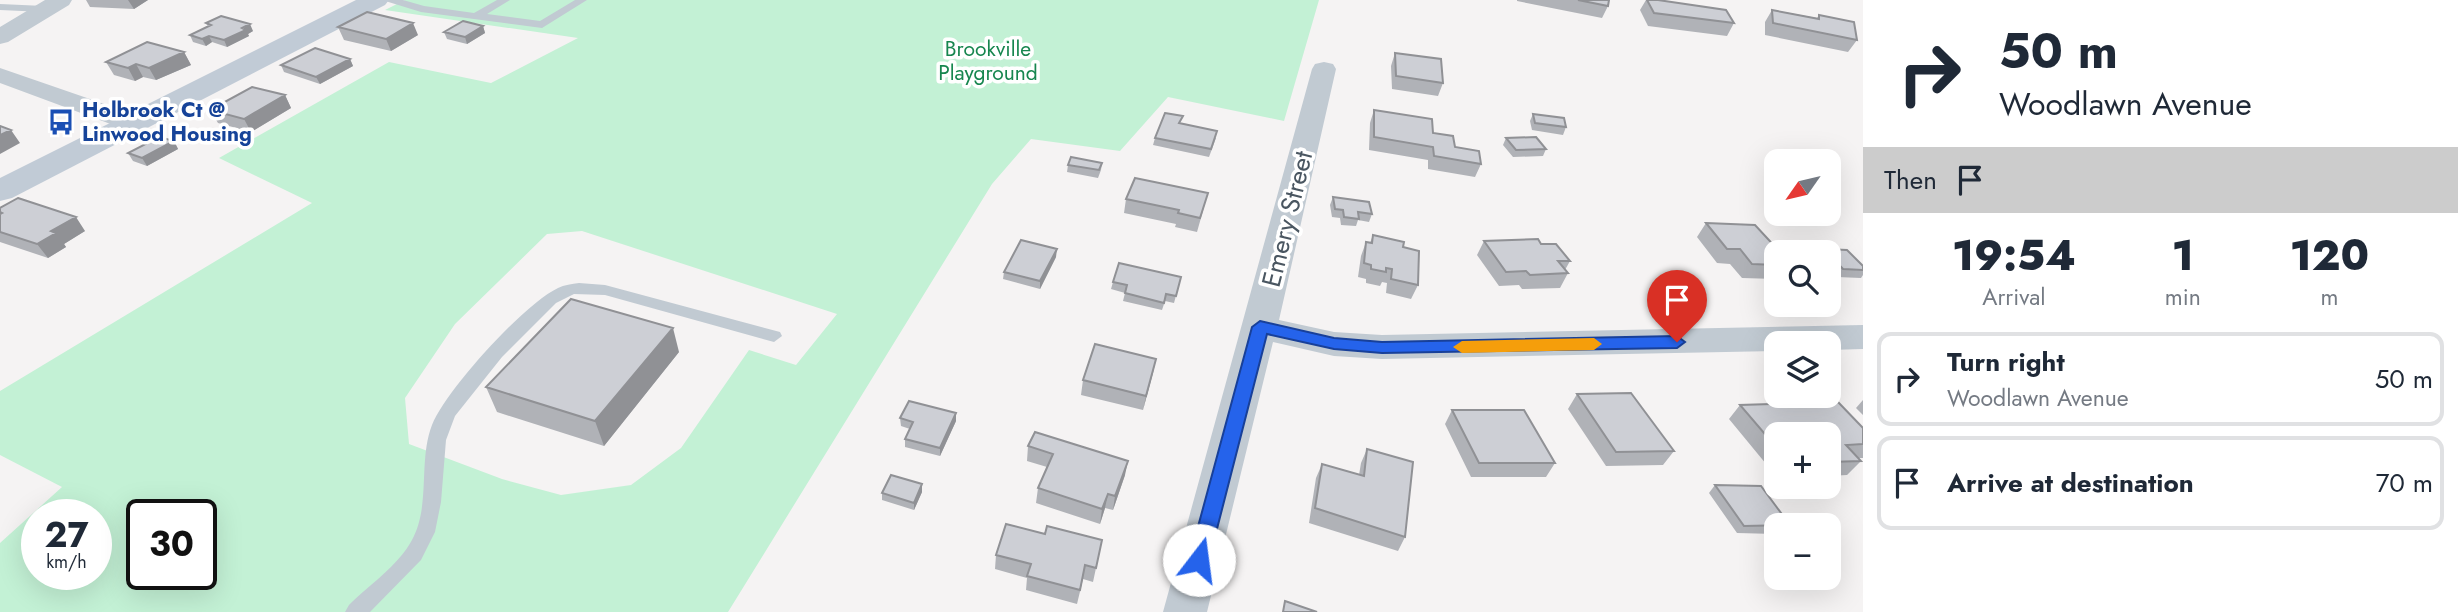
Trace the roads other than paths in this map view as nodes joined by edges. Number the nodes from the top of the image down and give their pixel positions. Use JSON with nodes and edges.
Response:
{"nodes":[{"id":1,"x":376,"y":0,"type":"edge"},
{"id":2,"x":387,"y":0,"type":"edge"},
{"id":3,"x":430,"y":0,"type":"edge"},
{"id":4,"x":505,"y":0,"type":"edge"},
{"id":5,"x":582,"y":0,"type":"edge"},
{"id":6,"x":53,"y":5,"type":"edge"},
{"id":7,"x":418,"y":6,"type":"junction"},
{"id":8,"x":0,"y":7,"type":"edge"},
{"id":9,"x":476,"y":16,"type":"junction"},
{"id":10,"x":0,"y":37,"type":"edge"},
{"id":11,"x":1324,"y":69,"type":"dead end"},
{"id":12,"x":0,"y":75,"type":"edge"},
{"id":13,"x":133,"y":123,"type":"junction"},
{"id":14,"x":0,"y":191,"type":"edge"},
{"id":15,"x":1260,"y":327,"type":"junction"},
{"id":16,"x":774,"y":335,"type":"dead end"},
{"id":17,"x":1863,"y":337,"type":"edge"},
{"id":18,"x":356,"y":612,"type":"edge"},
{"id":19,"x":1185,"y":612,"type":"edge"}],
"edges":[{"from":1,"to":13,"type":"main road"},
{"from":2,"to":7,"type":"lane"},
{"from":3,"to":7,"type":"lane"},
{"from":4,"to":9,"type":"lane"},
{"from":5,"to":9,"type":"lane"},
{"from":6,"to":8,"type":"lane"},
{"from":6,"to":10,"type":"street"},
{"from":7,"to":9,"type":"lane"},
{"from":11,"to":15,"type":"street","name":"Emery Street"},
{"from":12,"to":13,"type":"street"},
{"from":13,"to":14,"type":"main road"},
{"from":15,"to":17,"type":"street"},
{"from":15,"to":19,"type":"street","name":"Emery Street"},
{"from":16,"to":18,"type":"lane"}]}
